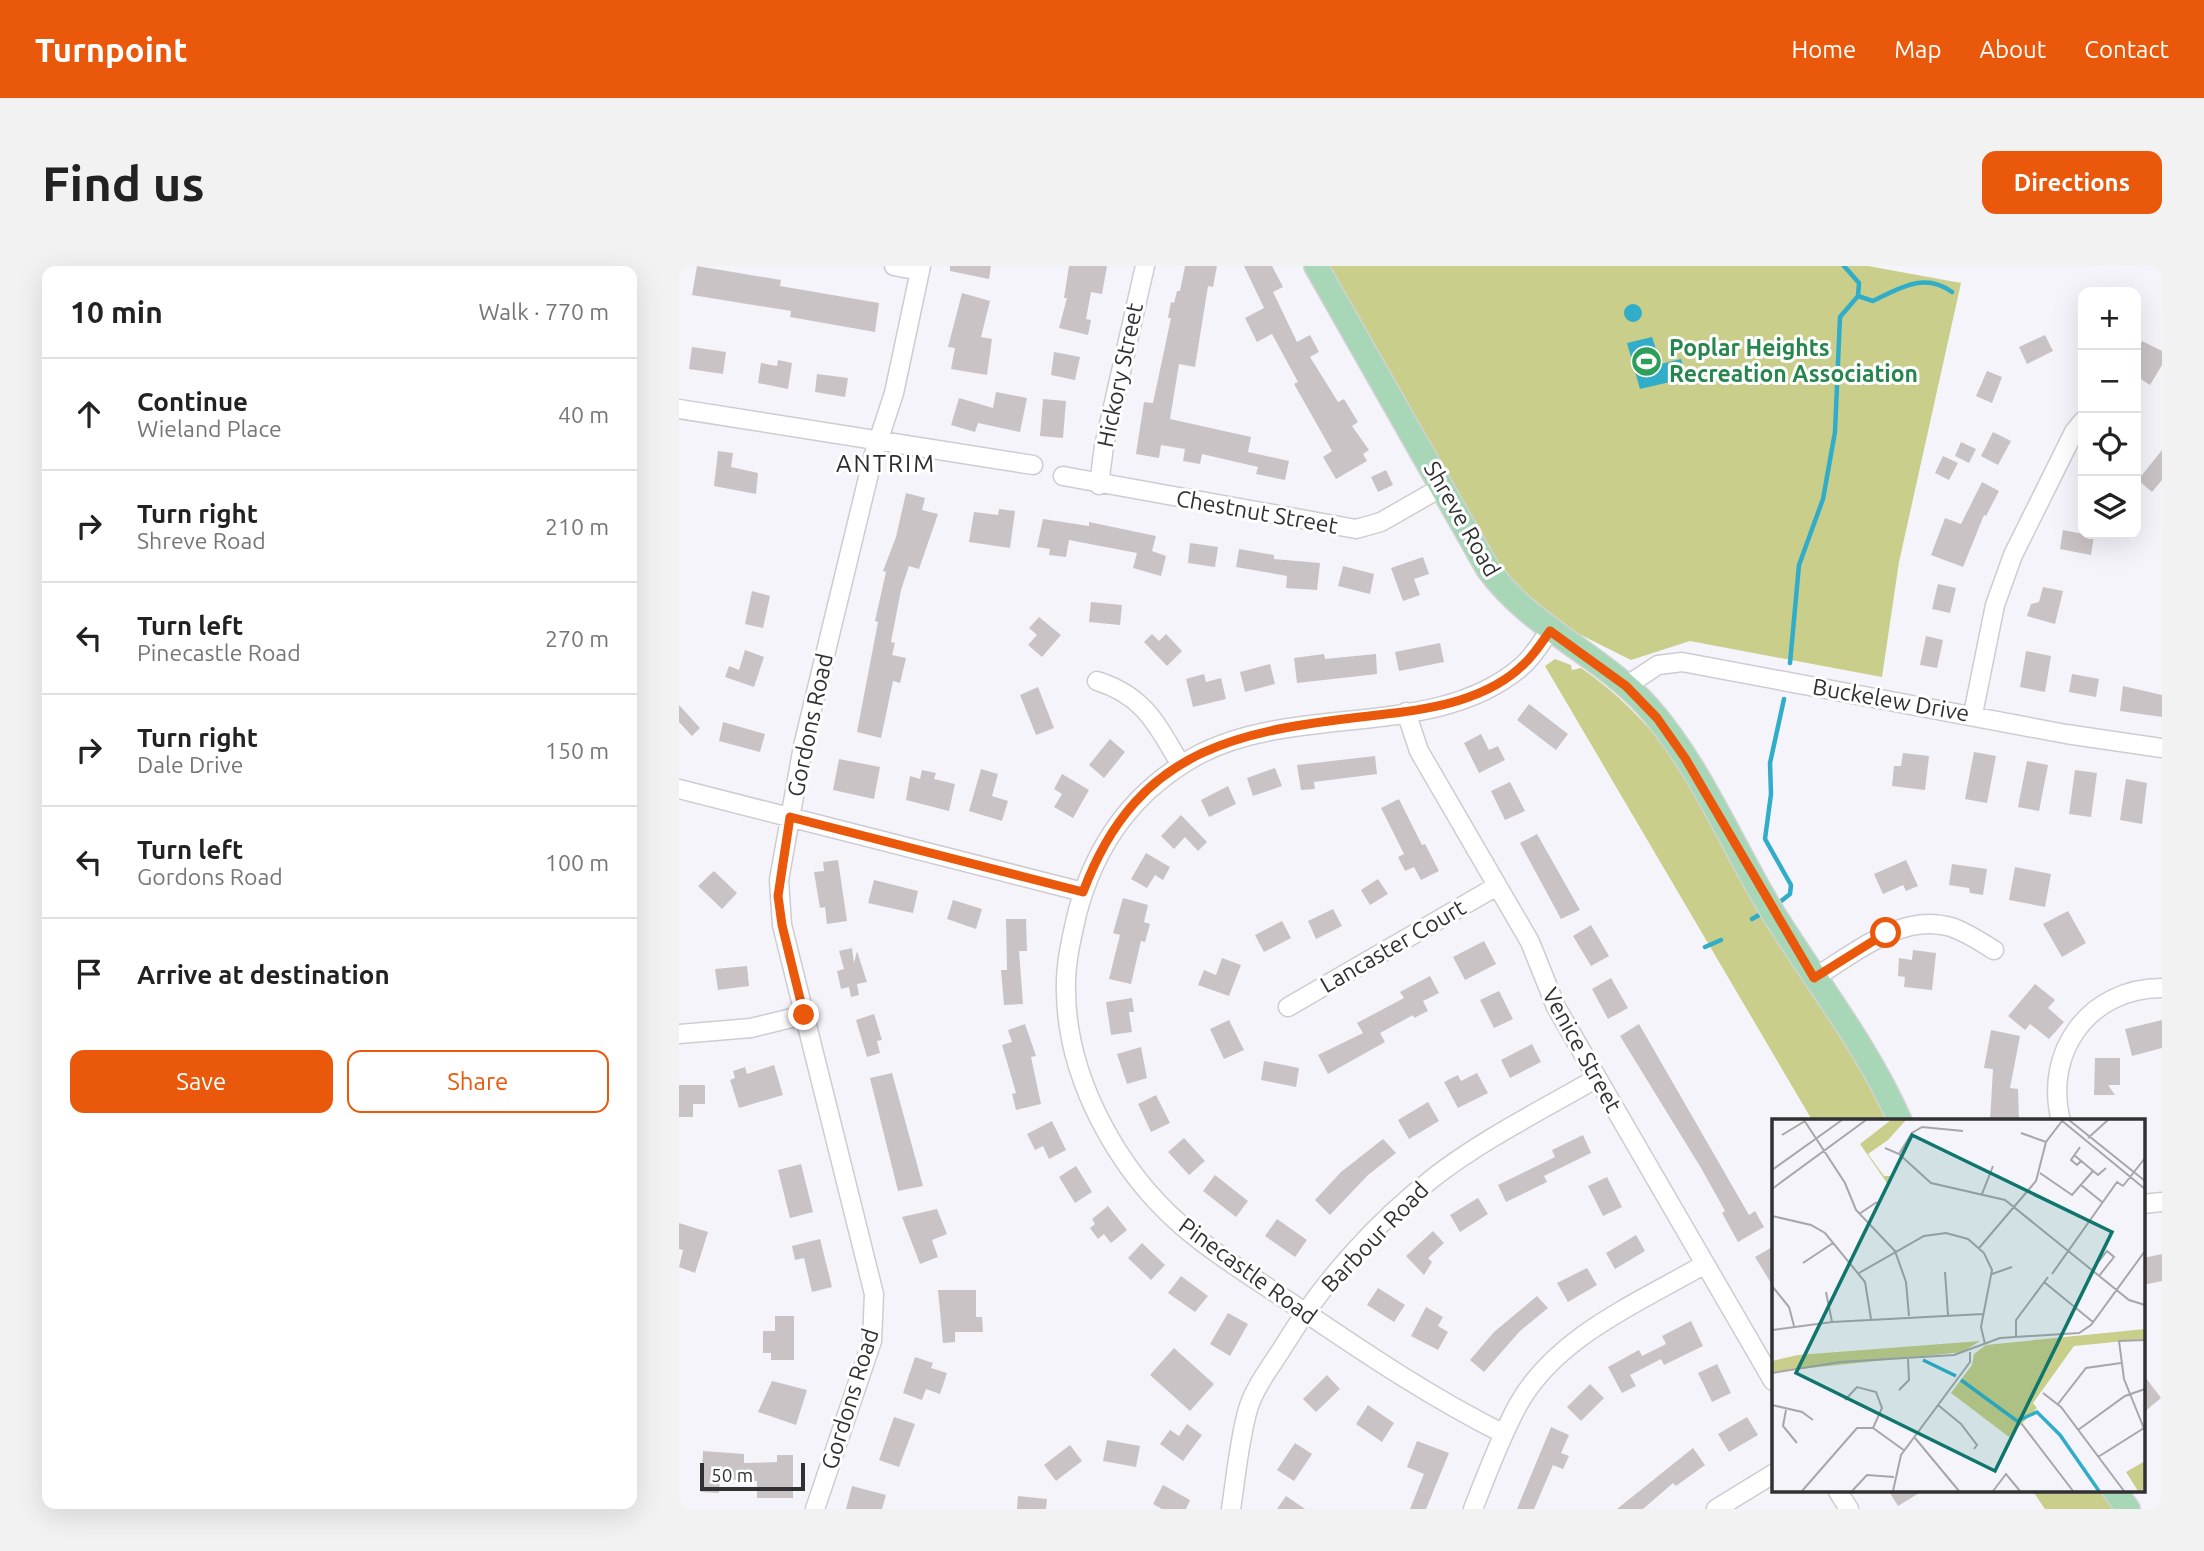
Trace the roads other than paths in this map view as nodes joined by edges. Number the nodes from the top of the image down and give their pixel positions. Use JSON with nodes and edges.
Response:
{"nodes":[{"id":1,"x":894,"y":266,"type":"edge"},
{"id":2,"x":1145,"y":266,"type":"edge"},
{"id":3,"x":1316,"y":266,"type":"edge"},
{"id":4,"x":920,"y":269,"type":"edge"},
{"id":5,"x":679,"y":409,"type":"edge"},
{"id":6,"x":2078,"y":427,"type":"edge"},
{"id":7,"x":879,"y":440,"type":"junction"},
{"id":8,"x":1033,"y":465,"type":"dead end"},
{"id":9,"x":1063,"y":476,"type":"dead end"},
{"id":10,"x":1099,"y":485,"type":"junction"},
{"id":11,"x":1442,"y":487,"type":"junction"},
{"id":12,"x":1550,"y":631,"type":"junction"},
{"id":13,"x":1097,"y":681,"type":"dead end"},
{"id":14,"x":1626,"y":686,"type":"junction"},
{"id":15,"x":1406,"y":712,"type":"junction"},
{"id":16,"x":1973,"y":714,"type":"junction"},
{"id":17,"x":2162,"y":748,"type":"edge"},
{"id":18,"x":1181,"y":765,"type":"junction"},
{"id":19,"x":679,"y":789,"type":"edge"},
{"id":20,"x":790,"y":817,"type":"junction"},
{"id":21,"x":1497,"y":886,"type":"junction"},
{"id":22,"x":1083,"y":892,"type":"junction"},
{"id":23,"x":1994,"y":950,"type":"dead end"},
{"id":24,"x":1814,"y":978,"type":"junction"},
{"id":25,"x":2162,"y":988,"type":"edge"},
{"id":26,"x":1288,"y":1007,"type":"dead end"},
{"id":27,"x":804,"y":1015,"type":"junction"},
{"id":28,"x":679,"y":1034,"type":"edge"},
{"id":29,"x":1597,"y":1078,"type":"junction"},
{"id":30,"x":1899,"y":1119,"type":"edge"},
{"id":31,"x":2061,"y":1119,"type":"edge"},
{"id":32,"x":2162,"y":1202,"type":"edge"},
{"id":33,"x":2144,"y":1204,"type":"edge"},
{"id":34,"x":1705,"y":1264,"type":"junction"},
{"id":35,"x":1304,"y":1312,"type":"junction"},
{"id":36,"x":1772,"y":1379,"type":"edge"},
{"id":37,"x":1504,"y":1434,"type":"junction"},
{"id":38,"x":1772,"y":1475,"type":"edge"},
{"id":39,"x":1838,"y":1492,"type":"edge"},
{"id":40,"x":2115,"y":1492,"type":"edge"},
{"id":41,"x":815,"y":1509,"type":"edge"},
{"id":42,"x":1231,"y":1509,"type":"edge"},
{"id":43,"x":1473,"y":1509,"type":"edge"},
{"id":44,"x":1716,"y":1509,"type":"edge"},
{"id":45,"x":1849,"y":1509,"type":"edge"},
{"id":46,"x":2128,"y":1509,"type":"edge"}],
"edges":[{"from":1,"to":4,"type":"street"},
{"from":2,"to":10,"type":"street","name":"Hickory Street"},
{"from":3,"to":11,"type":"main road","name":"Shreve Road"},
{"from":4,"to":7,"type":"street","name":"Gordons Road"},
{"from":5,"to":7,"type":"street"},
{"from":6,"to":16,"type":"street"},
{"from":7,"to":8,"type":"street"},
{"from":7,"to":20,"type":"street","name":"Gordons Road"},
{"from":9,"to":10,"type":"street","name":"Chestnut Street"},
{"from":10,"to":11,"type":"street","name":"Chestnut Street"},
{"from":11,"to":12,"type":"main road","name":"Shreve Road"},
{"from":12,"to":14,"type":"main road","name":"Shreve Road"},
{"from":12,"to":15,"type":"street","name":"Pinecastle Road"},
{"from":13,"to":18,"type":"street"},
{"from":14,"to":16,"type":"street","name":"Buckelew Drive"},
{"from":14,"to":24,"type":"main road","name":"Shreve Road"},
{"from":15,"to":18,"type":"street","name":"Pinecastle Road"},
{"from":15,"to":21,"type":"street","name":"Venice Street"},
{"from":16,"to":17,"type":"street","name":"Buckelew Drive"},
{"from":18,"to":22,"type":"street","name":"Pinecastle Road"},
{"from":19,"to":20,"type":"street"},
{"from":20,"to":22,"type":"street"},
{"from":20,"to":27,"type":"street","name":"Gordons Road"},
{"from":21,"to":26,"type":"street","name":"Lancaster Court"},
{"from":21,"to":29,"type":"street","name":"Venice Street"},
{"from":22,"to":35,"type":"street","name":"Pinecastle Road"},
{"from":23,"to":24,"type":"street"},
{"from":24,"to":30,"type":"main road","name":"Shreve Road"},
{"from":25,"to":31,"type":"street"},
{"from":27,"to":28,"type":"street"},
{"from":27,"to":41,"type":"street","name":"Gordons Road"},
{"from":29,"to":34,"type":"street","name":"Venice Street"},
{"from":29,"to":35,"type":"street","name":"Barbour Road"},
{"from":32,"to":33,"type":"street"},
{"from":34,"to":36,"type":"street","name":"Venice Street"},
{"from":34,"to":37,"type":"street"},
{"from":35,"to":37,"type":"street","name":"Pinecastle Road"},
{"from":35,"to":42,"type":"street","name":"Barbour Road"},
{"from":37,"to":43,"type":"street"},
{"from":38,"to":44,"type":"street"},
{"from":39,"to":45,"type":"street"},
{"from":40,"to":46,"type":"main road"}]}
